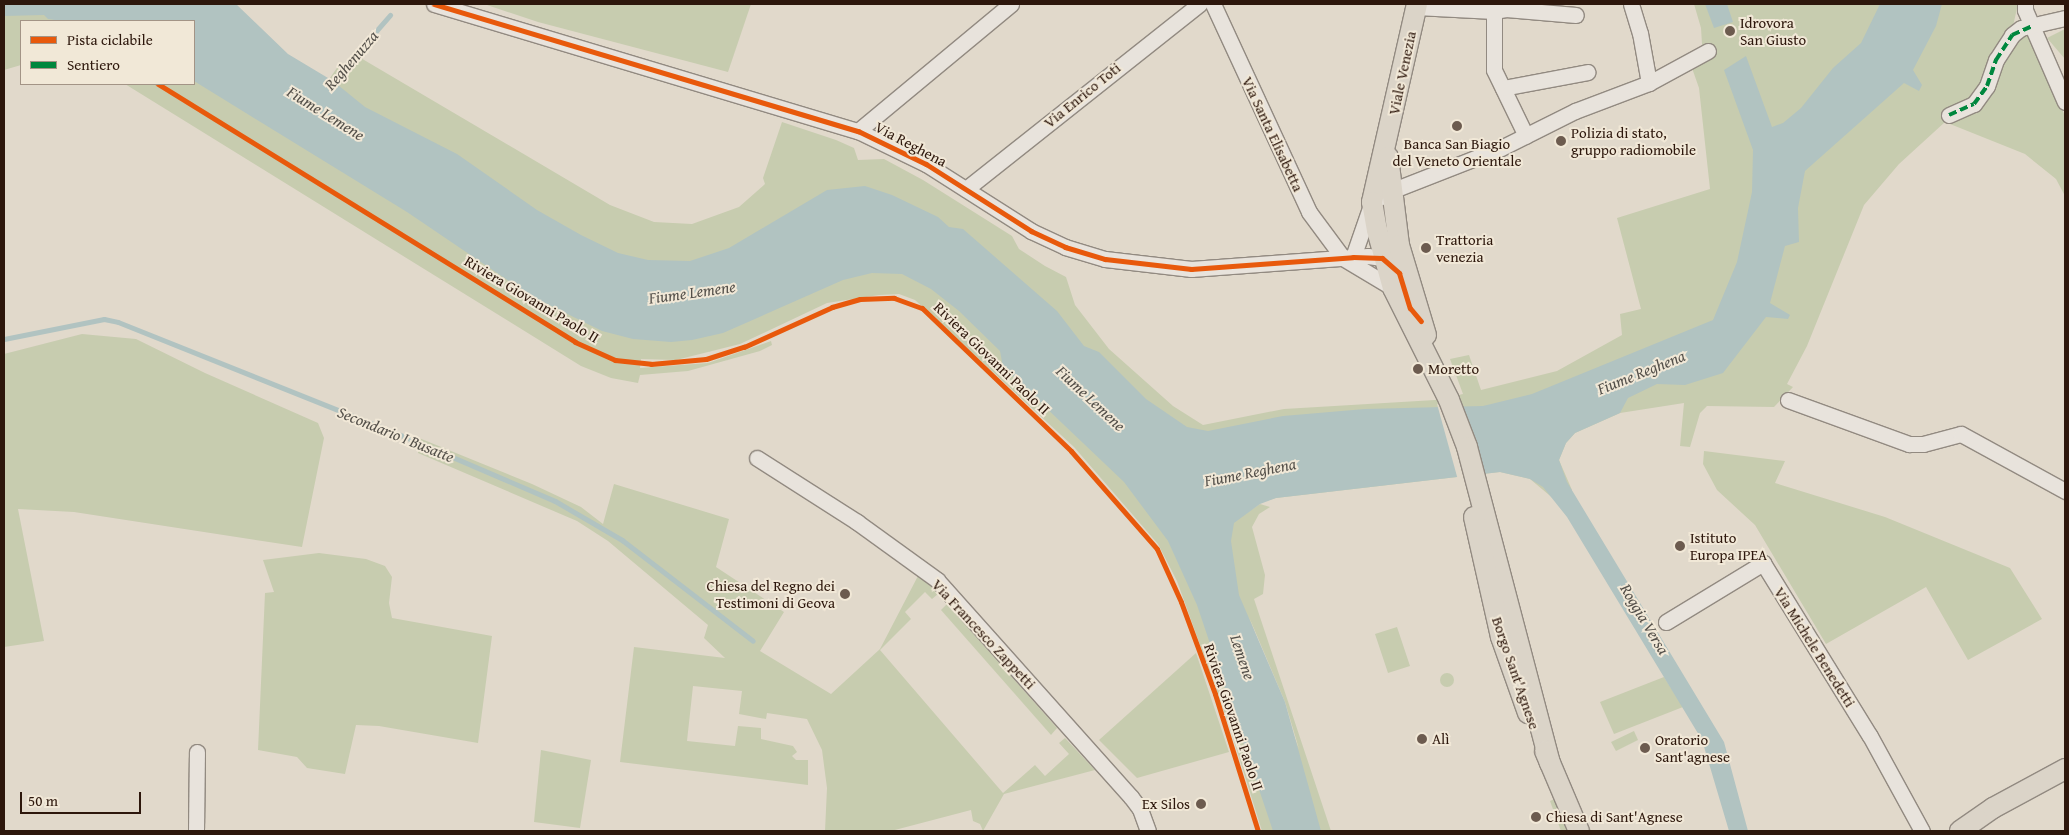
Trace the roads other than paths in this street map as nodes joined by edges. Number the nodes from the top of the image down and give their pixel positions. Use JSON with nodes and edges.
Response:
{"nodes":[{"id":1,"x":434,"y":4,"type":"edge"},
{"id":2,"x":1011,"y":4,"type":"edge"},
{"id":3,"x":1199,"y":4,"type":"edge"},
{"id":4,"x":1213,"y":4,"type":"edge"},
{"id":5,"x":1632,"y":4,"type":"edge"},
{"id":6,"x":2025,"y":4,"type":"edge"},
{"id":7,"x":1417,"y":5,"type":"edge"},
{"id":8,"x":1494,"y":11,"type":"junction"},
{"id":9,"x":1576,"y":15,"type":"dead end"},
{"id":10,"x":2065,"y":18,"type":"edge"},
{"id":11,"x":2032,"y":26,"type":"junction"},
{"id":12,"x":1708,"y":51,"type":"dead end"},
{"id":13,"x":1588,"y":72,"type":"dead end"},
{"id":14,"x":1648,"y":83,"type":"junction"},
{"id":15,"x":1503,"y":88,"type":"junction"},
{"id":16,"x":2065,"y":102,"type":"edge"},
{"id":17,"x":1949,"y":115,"type":"dead end"},
{"id":18,"x":858,"y":131,"type":"junction"},
{"id":19,"x":1526,"y":136,"type":"junction"},
{"id":20,"x":1388,"y":142,"type":"junction"},
{"id":21,"x":966,"y":189,"type":"junction"},
{"id":22,"x":1391,"y":191,"type":"junction"},
{"id":23,"x":1372,"y":202,"type":"junction"},
{"id":24,"x":1394,"y":214,"type":"junction"},
{"id":25,"x":1348,"y":257,"type":"junction"},
{"id":26,"x":1382,"y":258,"type":"junction"},
{"id":27,"x":1361,"y":271,"type":"junction"},
{"id":28,"x":1393,"y":288,"type":"junction"},
{"id":29,"x":1421,"y":321,"type":"junction"},
{"id":30,"x":1437,"y":376,"type":"junction"},
{"id":31,"x":1788,"y":400,"type":"dead end"},
{"id":32,"x":757,"y":458,"type":"dead end"},
{"id":33,"x":1474,"y":492,"type":"junction"},
{"id":34,"x":2065,"y":492,"type":"edge"},
{"id":35,"x":1486,"y":516,"type":"junction"},
{"id":36,"x":1486,"y":581,"type":"junction"},
{"id":37,"x":1666,"y":622,"type":"dead end"},
{"id":38,"x":1527,"y":669,"type":"junction"},
{"id":39,"x":197,"y":752,"type":"dead end"},
{"id":40,"x":1550,"y":763,"type":"junction"},
{"id":41,"x":2065,"y":769,"type":"edge"},
{"id":42,"x":1578,"y":830,"type":"edge"},
{"id":43,"x":196,"y":831,"type":"edge"},
{"id":44,"x":1148,"y":831,"type":"edge"},
{"id":45,"x":1922,"y":831,"type":"edge"},
{"id":46,"x":1960,"y":831,"type":"edge"}],
"edges":[{"from":1,"to":18,"type":"street","name":"Via Reghena"},
{"from":2,"to":18,"type":"street"},
{"from":3,"to":21,"type":"street","name":"Via Enrico Toti"},
{"from":4,"to":25,"type":"street","name":"Via Santa Elisabetta"},
{"from":5,"to":14,"type":"street"},
{"from":6,"to":11,"type":"street"},
{"from":7,"to":8,"type":"street"},
{"from":7,"to":20,"type":"main road","name":"Viale Venezia"},
{"from":8,"to":9,"type":"street"},
{"from":8,"to":15,"type":"street"},
{"from":10,"to":11,"type":"street"},
{"from":11,"to":16,"type":"street"},
{"from":11,"to":17,"type":"street"},
{"from":12,"to":14,"type":"street"},
{"from":13,"to":15,"type":"street"},
{"from":14,"to":19,"type":"street"},
{"from":15,"to":19,"type":"street"},
{"from":18,"to":21,"type":"street","name":"Via Reghena"},
{"from":19,"to":22,"type":"street"},
{"from":20,"to":22,"type":"main road","name":"Viale Venezia"},
{"from":20,"to":23,"type":"main road","name":"Viale Venezia"},
{"from":21,"to":25,"type":"street","name":"Via Reghena"},
{"from":22,"to":23,"type":"street"},
{"from":22,"to":24,"type":"main road","name":"Viale Venezia"},
{"from":23,"to":25,"type":"street","name":"Viale Venezia"},
{"from":23,"to":26,"type":"main road","name":"Viale Venezia"},
{"from":24,"to":26,"type":"street","name":"Viale Venezia"},
{"from":24,"to":29,"type":"main road","name":"Viale Venezia"},
{"from":25,"to":26,"type":"street"},
{"from":25,"to":27,"type":"street"},
{"from":26,"to":27,"type":"street"},
{"from":26,"to":28,"type":"main road","name":"Viale Venezia"},
{"from":26,"to":29,"type":"street","name":"Viale Venezia"},
{"from":27,"to":28,"type":"street"},
{"from":28,"to":30,"type":"main road","name":"Viale Venezia"},
{"from":29,"to":30,"type":"main road","name":"Viale Venezia"},
{"from":30,"to":33,"type":"main road","name":"Viale Venezia"},
{"from":31,"to":34,"type":"street"},
{"from":32,"to":44,"type":"street","name":"Via Francesco Zappetti"},
{"from":33,"to":35,"type":"main road","name":"Borgo Sant'Agnese"},
{"from":33,"to":36,"type":"main road","name":"Borgo Sant'Agnese"},
{"from":35,"to":36,"type":"street","name":"Borgo Sant'Agnese"},
{"from":35,"to":38,"type":"main road","name":"Borgo Sant'Agnese"},
{"from":36,"to":38,"type":"street","name":"Borgo Sant'Agnese"},
{"from":36,"to":40,"type":"main road","name":"Borgo Sant'Agnese"},
{"from":37,"to":45,"type":"street","name":"Via Michele Benedetti"},
{"from":38,"to":40,"type":"main road","name":"Borgo Sant'Agnese"},
{"from":39,"to":43,"type":"street"},
{"from":40,"to":42,"type":"main road","name":"Borgo Sant'Agnese"},
{"from":41,"to":46,"type":"main road"}]}
